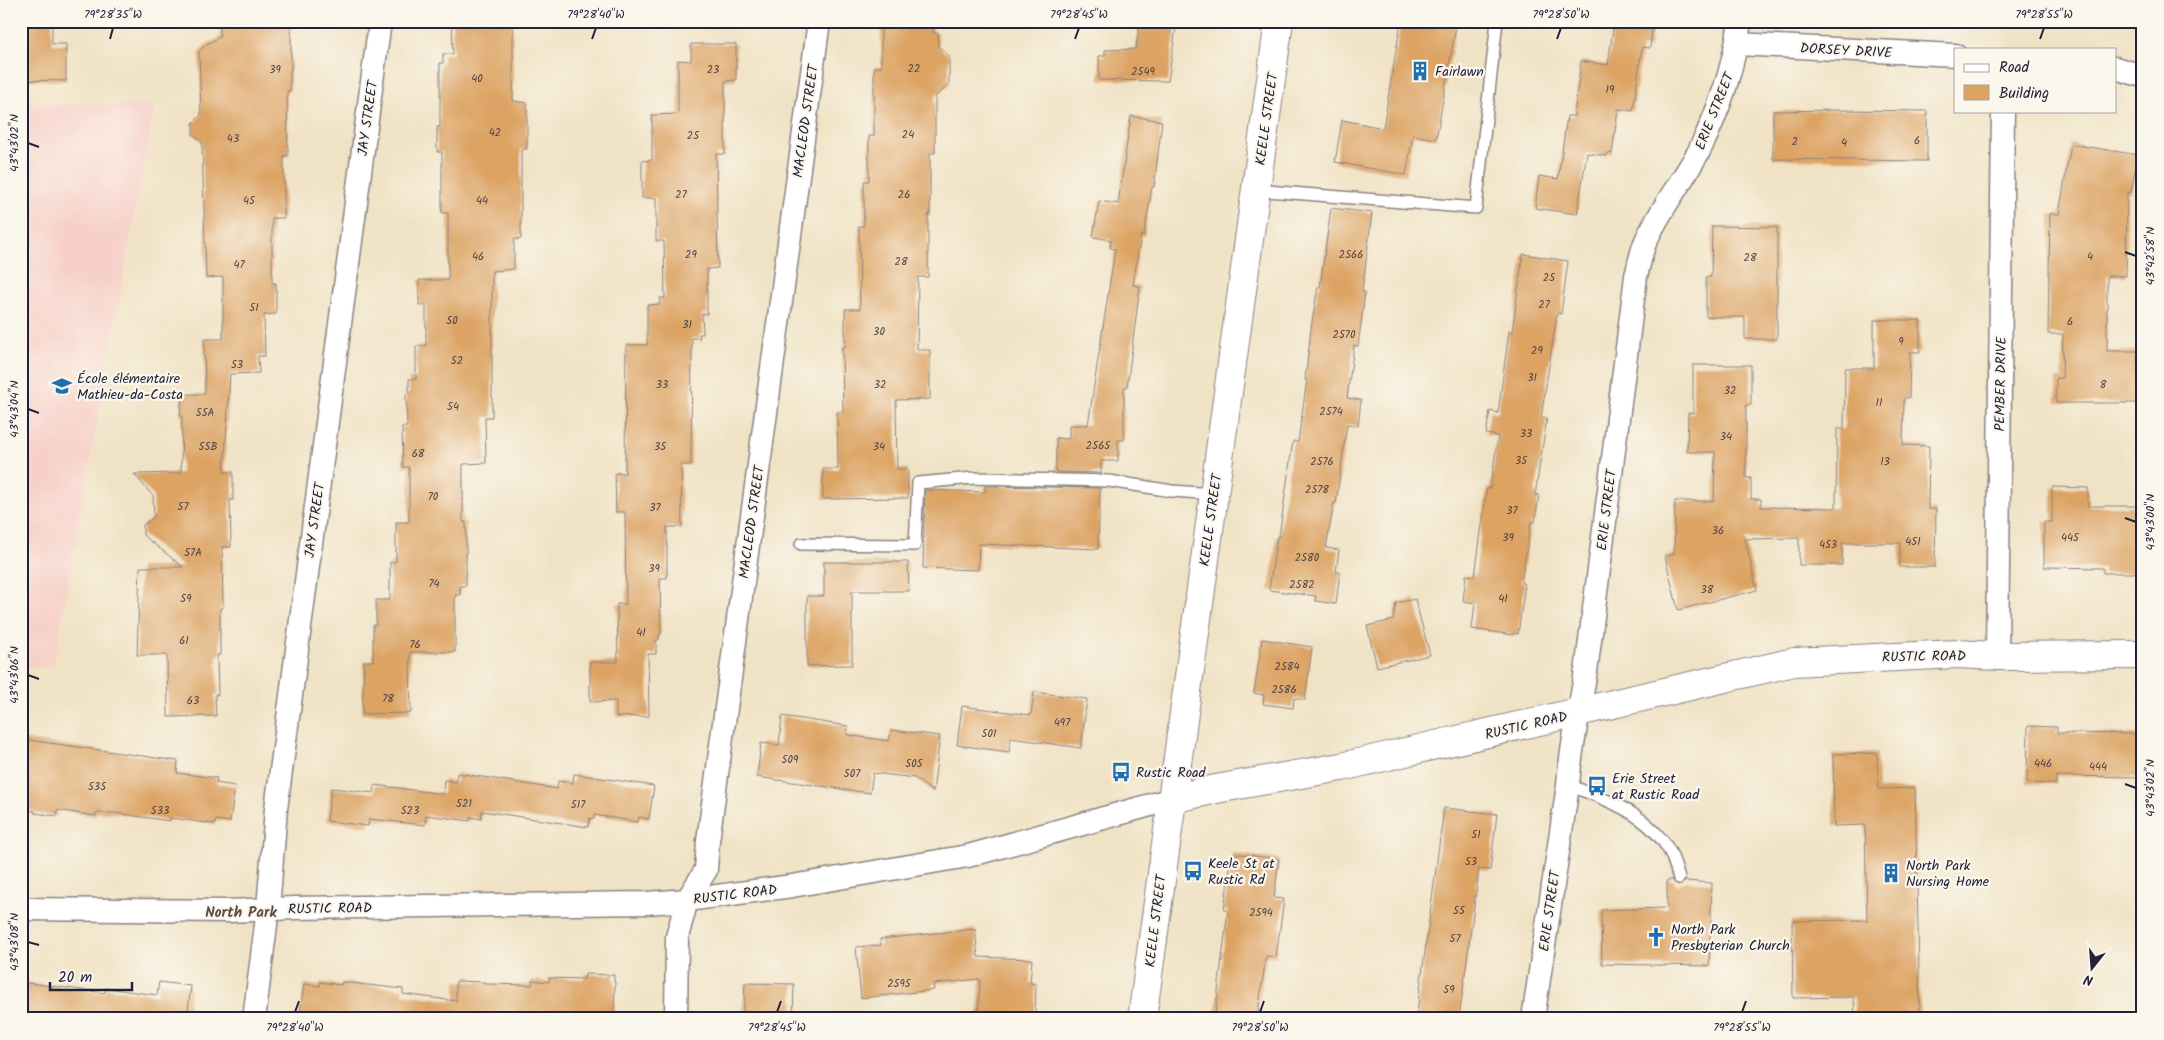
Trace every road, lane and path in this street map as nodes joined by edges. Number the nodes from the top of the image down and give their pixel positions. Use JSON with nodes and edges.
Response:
{"nodes":[{"id":1,"x":380,"y":21,"type":"edge"},
{"id":2,"x":819,"y":21,"type":"edge"},
{"id":3,"x":1279,"y":21,"type":"edge"},
{"id":4,"x":1497,"y":21,"type":"edge"},
{"id":5,"x":1740,"y":21,"type":"edge"},
{"id":6,"x":1737,"y":44,"type":"junction"},
{"id":7,"x":1954,"y":55,"type":"edge"},
{"id":8,"x":2116,"y":68,"type":"edge"},
{"id":9,"x":2143,"y":76,"type":"edge"},
{"id":10,"x":2003,"y":112,"type":"edge"},
{"id":11,"x":1256,"y":190,"type":"junction"},
{"id":12,"x":1214,"y":494,"type":"junction"},
{"id":13,"x":801,"y":544,"type":"dead end"},
{"id":14,"x":1996,"y":656,"type":"junction"},
{"id":15,"x":2143,"y":656,"type":"edge"},
{"id":16,"x":1579,"y":713,"type":"junction"},
{"id":17,"x":1568,"y":785,"type":"junction"},
{"id":18,"x":1172,"y":799,"type":"junction"},
{"id":19,"x":1679,"y":878,"type":"dead end"},
{"id":20,"x":687,"y":900,"type":"junction"},
{"id":21,"x":21,"y":909,"type":"edge"},
{"id":22,"x":268,"y":909,"type":"junction"},
{"id":23,"x":254,"y":1019,"type":"edge"},
{"id":24,"x":676,"y":1019,"type":"edge"},
{"id":25,"x":1142,"y":1019,"type":"edge"},
{"id":26,"x":1533,"y":1019,"type":"edge"}],
"edges":[{"from":1,"to":22,"type":"street","name":"JAY STREET"},
{"from":2,"to":20,"type":"street","name":"MACLEOD STREET"},
{"from":3,"to":11,"type":"main road","name":"KEELE STREET"},
{"from":4,"to":11,"type":"lane"},
{"from":5,"to":6,"type":"street","name":"ERIE STREET"},
{"from":6,"to":7,"type":"street","name":"DORSEY DRIVE"},
{"from":6,"to":16,"type":"street","name":"ERIE STREET"},
{"from":8,"to":9,"type":"street"},
{"from":10,"to":14,"type":"street","name":"PEMBER DRIVE"},
{"from":11,"to":12,"type":"main road","name":"KEELE STREET"},
{"from":12,"to":13,"type":"lane"},
{"from":12,"to":18,"type":"main road","name":"KEELE STREET"},
{"from":14,"to":15,"type":"main road","name":"RUSTIC ROAD"},
{"from":14,"to":16,"type":"main road","name":"RUSTIC ROAD"},
{"from":16,"to":17,"type":"street","name":"ERIE STREET"},
{"from":16,"to":18,"type":"main road","name":"RUSTIC ROAD"},
{"from":17,"to":19,"type":"lane"},
{"from":17,"to":26,"type":"street","name":"ERIE STREET"},
{"from":18,"to":20,"type":"street","name":"RUSTIC ROAD"},
{"from":18,"to":25,"type":"main road","name":"KEELE STREET"},
{"from":20,"to":22,"type":"street","name":"RUSTIC ROAD"},
{"from":20,"to":24,"type":"street","name":"MACLEOD STREET"},
{"from":21,"to":22,"type":"street","name":"RUSTIC ROAD"},
{"from":22,"to":23,"type":"street","name":"JAY STREET"}]}
